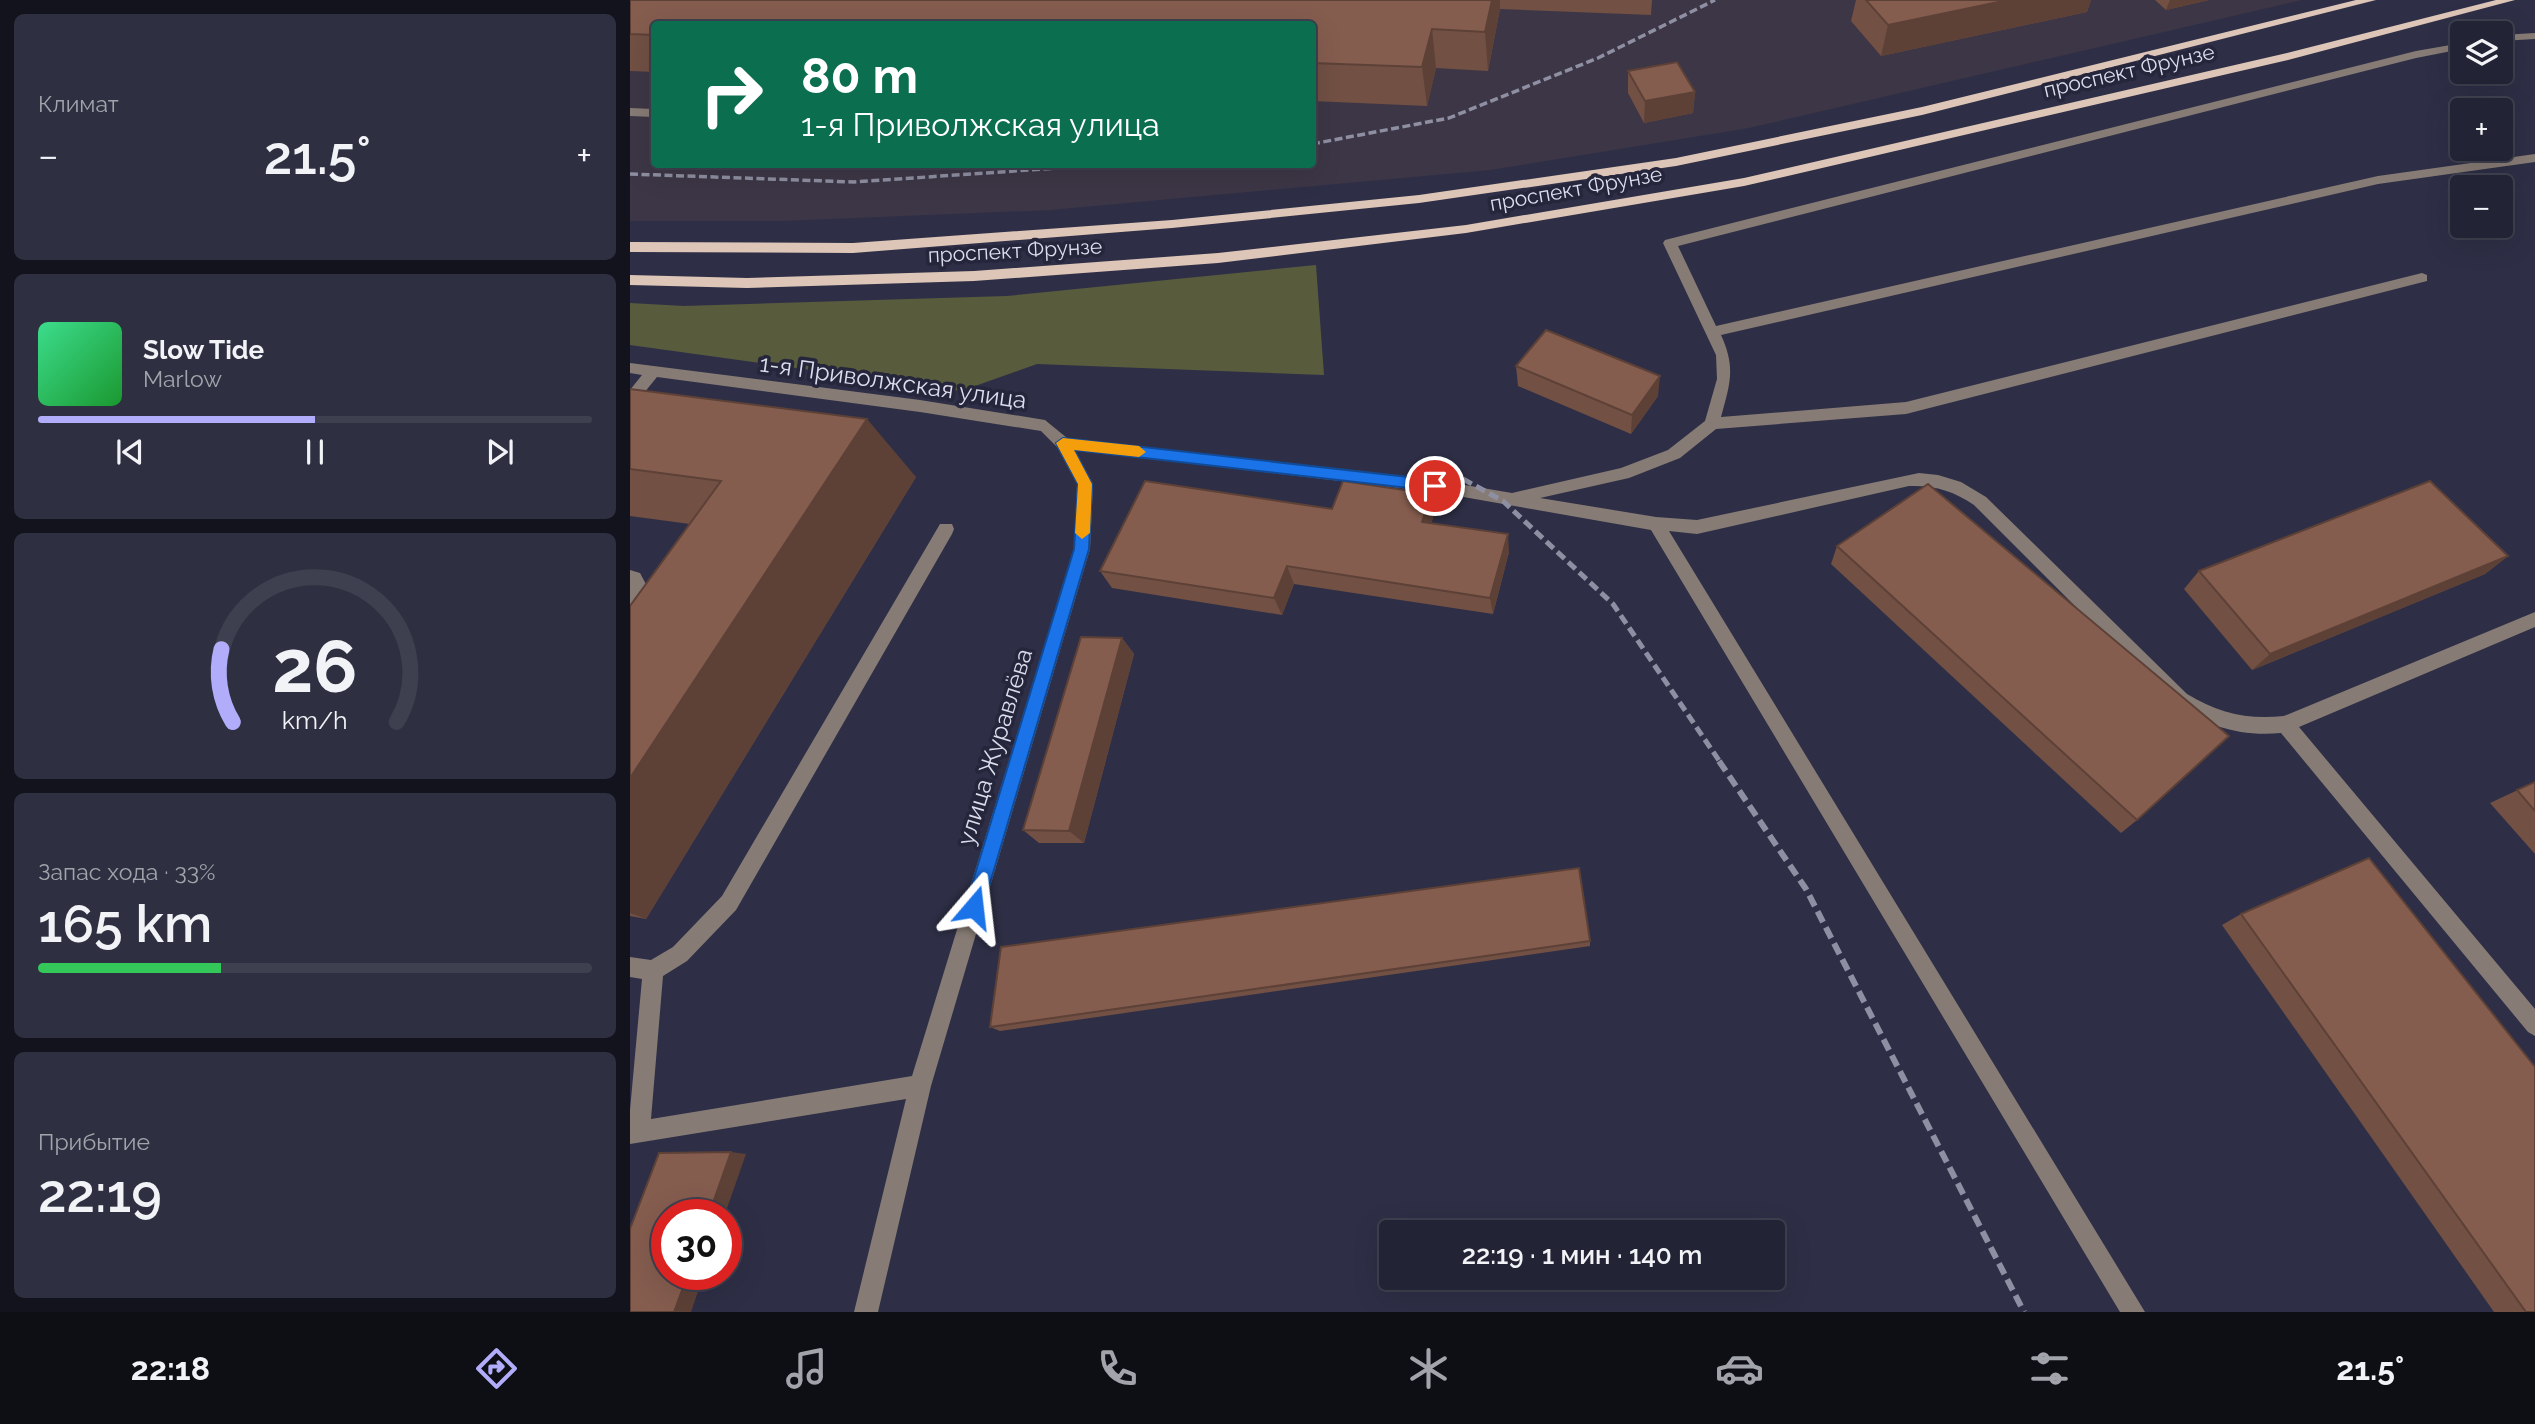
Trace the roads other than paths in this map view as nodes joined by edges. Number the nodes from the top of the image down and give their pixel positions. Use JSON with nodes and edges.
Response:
{"nodes":[{"id":1,"x":2370,"y":0,"type":"edge"},
{"id":2,"x":2509,"y":0,"type":"edge"},
{"id":3,"x":2535,"y":36,"type":"edge"},
{"id":4,"x":2513,"y":37,"type":"edge"},
{"id":5,"x":2450,"y":48,"type":"edge"},
{"id":6,"x":630,"y":112,"type":"edge"},
{"id":7,"x":651,"y":113,"type":"edge"},
{"id":8,"x":2535,"y":158,"type":"edge"},
{"id":9,"x":630,"y":247,"type":"edge"},
{"id":10,"x":2422,"y":278,"type":"dead end"},
{"id":11,"x":630,"y":280,"type":"edge"},
{"id":12,"x":1713,"y":332,"type":"junction"},
{"id":13,"x":630,"y":368,"type":"edge"},
{"id":14,"x":654,"y":371,"type":"junction"},
{"id":15,"x":630,"y":400,"type":"edge"},
{"id":16,"x":1712,"y":424,"type":"junction"},
{"id":17,"x":1063,"y":443,"type":"junction"},
{"id":18,"x":1508,"y":498,"type":"junction"},
{"id":19,"x":1656,"y":524,"type":"junction"},
{"id":20,"x":946,"y":529,"type":"dead end"},
{"id":21,"x":630,"y":577,"type":"edge"},
{"id":22,"x":630,"y":602,"type":"edge"},
{"id":23,"x":2535,"y":619,"type":"edge"},
{"id":24,"x":2285,"y":724,"type":"junction"},
{"id":25,"x":630,"y":967,"type":"edge"},
{"id":26,"x":653,"y":970,"type":"junction"},
{"id":27,"x":2535,"y":1025,"type":"edge"},
{"id":28,"x":920,"y":1086,"type":"junction"},
{"id":29,"x":635,"y":1133,"type":"edge"},
{"id":30,"x":866,"y":1312,"type":"edge"},
{"id":31,"x":2133,"y":1312,"type":"edge"}],
"edges":[{"from":1,"to":9,"type":"main road","name":"проспект Фрунзе"},
{"from":2,"to":11,"type":"main road","name":"проспект Фрунзе"},
{"from":3,"to":4,"type":"street"},
{"from":5,"to":12,"type":"street"},
{"from":6,"to":7,"type":"street"},
{"from":8,"to":12,"type":"street"},
{"from":10,"to":16,"type":"street"},
{"from":12,"to":16,"type":"street"},
{"from":13,"to":14,"type":"street","name":"1-я Приволжская улица"},
{"from":14,"to":15,"type":"street"},
{"from":14,"to":17,"type":"street","name":"1-я Приволжская улица"},
{"from":16,"to":18,"type":"street"},
{"from":17,"to":18,"type":"street","name":"1-я Приволжская улица"},
{"from":17,"to":28,"type":"street","name":"улица Журавлёва"},
{"from":18,"to":19,"type":"street","name":"1-я Приволжская улица"},
{"from":19,"to":24,"type":"street","name":"1-я Приволжская улица"},
{"from":19,"to":31,"type":"street"},
{"from":20,"to":26,"type":"street"},
{"from":21,"to":22,"type":"street"},
{"from":23,"to":24,"type":"street","name":"1-я Приволжская улица"},
{"from":24,"to":27,"type":"street"},
{"from":25,"to":26,"type":"street"},
{"from":26,"to":29,"type":"street"},
{"from":28,"to":29,"type":"street"},
{"from":28,"to":30,"type":"street","name":"улица Журавлёва"}]}
